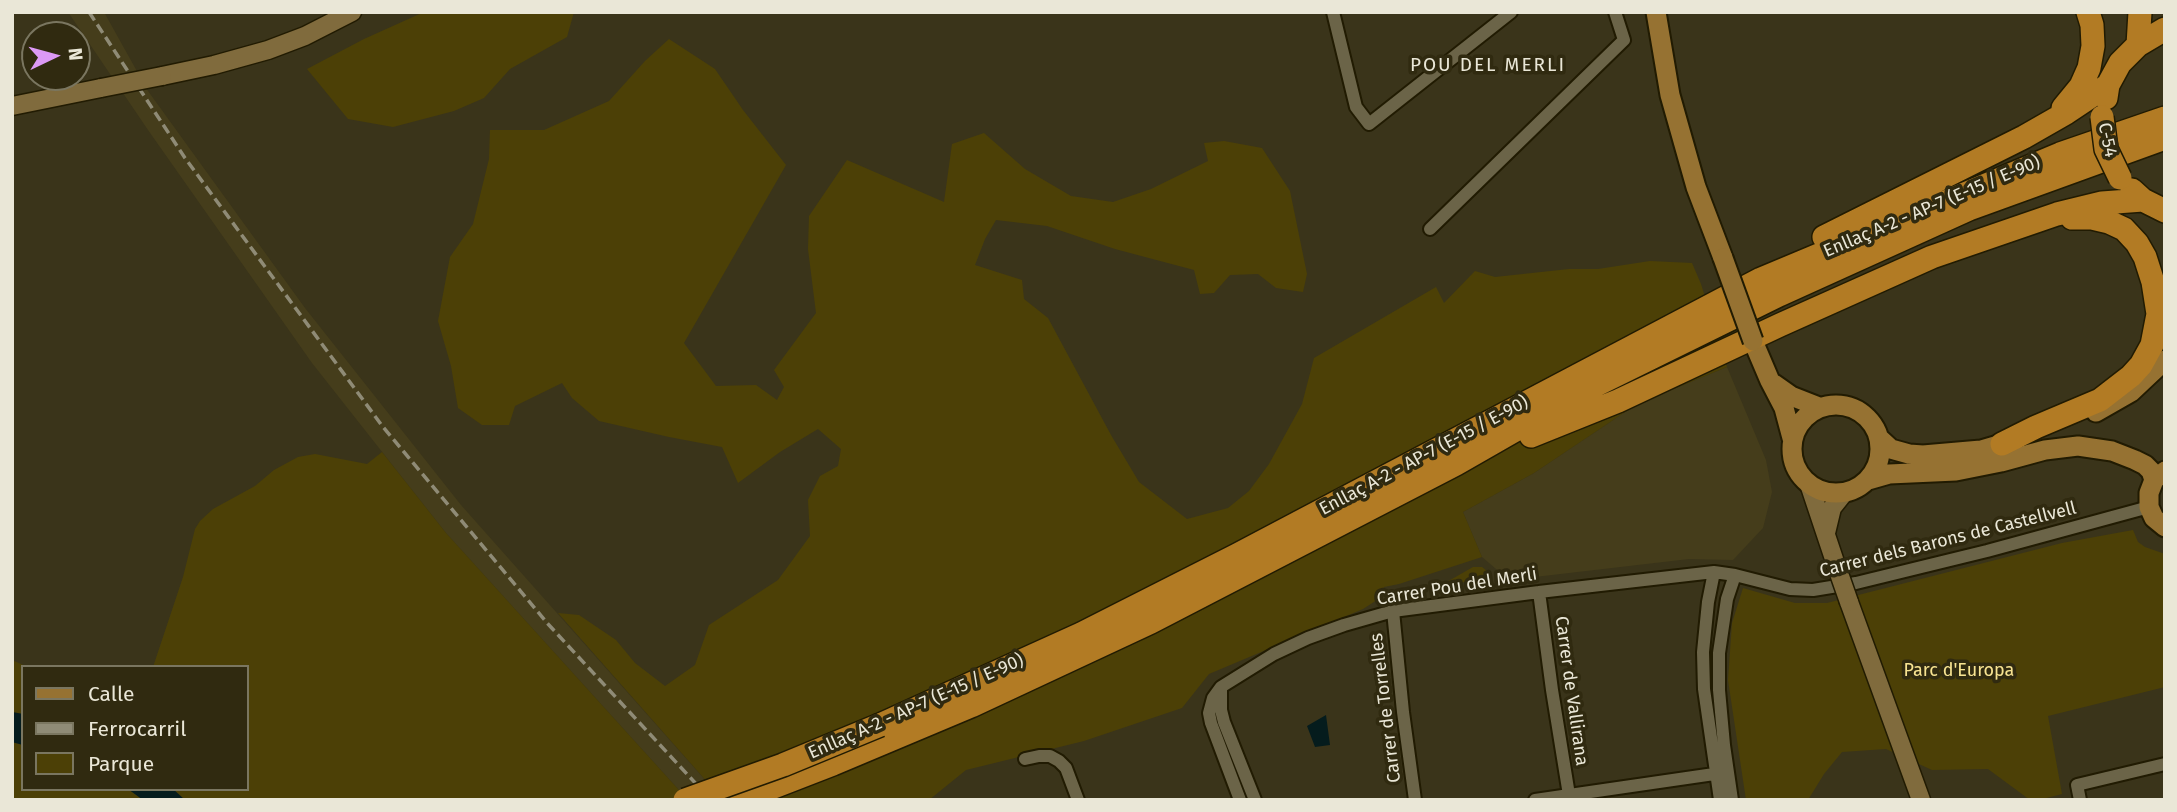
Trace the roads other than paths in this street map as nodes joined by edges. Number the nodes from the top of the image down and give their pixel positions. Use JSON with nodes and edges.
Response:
{"nodes":[{"id":1,"x":352,"y":12,"type":"edge"},
{"id":2,"x":1333,"y":12,"type":"edge"},
{"id":3,"x":1511,"y":12,"type":"edge"},
{"id":4,"x":1615,"y":12,"type":"edge"},
{"id":5,"x":1656,"y":12,"type":"edge"},
{"id":6,"x":2088,"y":12,"type":"edge"},
{"id":7,"x":2140,"y":12,"type":"edge"},
{"id":8,"x":2165,"y":29,"type":"edge"},
{"id":9,"x":2138,"y":45,"type":"junction"},
{"id":10,"x":2108,"y":85,"type":"junction"},
{"id":11,"x":12,"y":106,"type":"edge"},
{"id":12,"x":2165,"y":118,"type":"edge"},
{"id":13,"x":2024,"y":137,"type":"junction"},
{"id":14,"x":2165,"y":138,"type":"edge"},
{"id":15,"x":2143,"y":200,"type":"junction"},
{"id":16,"x":2165,"y":211,"type":"edge"},
{"id":17,"x":1430,"y":229,"type":"dead end"},
{"id":18,"x":2007,"y":231,"type":"junction"},
{"id":19,"x":2165,"y":360,"type":"edge"},
{"id":20,"x":1770,"y":381,"type":"junction"},
{"id":21,"x":1819,"y":407,"type":"junction"},
{"id":22,"x":1792,"y":438,"type":"junction"},
{"id":23,"x":1879,"y":439,"type":"junction"},
{"id":24,"x":2002,"y":444,"type":"junction"},
{"id":25,"x":1451,"y":455,"type":"junction"},
{"id":26,"x":2159,"y":475,"type":"edge"},
{"id":27,"x":1868,"y":480,"type":"junction"},
{"id":28,"x":1809,"y":484,"type":"junction"},
{"id":29,"x":1844,"y":493,"type":"junction"},
{"id":30,"x":2149,"y":507,"type":"junction"},
{"id":31,"x":2165,"y":527,"type":"edge"},
{"id":32,"x":1825,"y":536,"type":"junction"},
{"id":33,"x":1714,"y":572,"type":"junction"},
{"id":34,"x":1735,"y":575,"type":"junction"},
{"id":35,"x":1539,"y":592,"type":"junction"},
{"id":36,"x":1393,"y":611,"type":"junction"},
{"id":37,"x":1221,"y":687,"type":"junction"},
{"id":38,"x":883,"y":733,"type":"junction"},
{"id":39,"x":1025,"y":759,"type":"dead end"},
{"id":40,"x":2165,"y":764,"type":"edge"},
{"id":41,"x":1722,"y":773,"type":"junction"},
{"id":42,"x":1569,"y":795,"type":"junction"},
{"id":43,"x":685,"y":800,"type":"edge"},
{"id":44,"x":740,"y":800,"type":"edge"},
{"id":45,"x":1078,"y":800,"type":"edge"},
{"id":46,"x":1240,"y":800,"type":"edge"},
{"id":47,"x":1255,"y":800,"type":"edge"},
{"id":48,"x":1415,"y":800,"type":"edge"},
{"id":49,"x":1535,"y":800,"type":"edge"},
{"id":50,"x":1720,"y":800,"type":"edge"},
{"id":51,"x":1732,"y":800,"type":"edge"},
{"id":52,"x":1921,"y":800,"type":"edge"},
{"id":53,"x":2080,"y":800,"type":"edge"}],
"edges":[{"from":1,"to":11,"type":"main road","bridge":true},
{"from":2,"to":3,"type":"street"},
{"from":4,"to":17,"type":"street"},
{"from":5,"to":20,"type":"main road","bridge":true},
{"from":6,"to":13,"type":"highway"},
{"from":7,"to":9,"type":"highway"},
{"from":8,"to":9,"type":"highway","name":"C-54","number":"C-54"},
{"from":9,"to":10,"type":"highway","name":"C-54","number":"C-54"},
{"from":10,"to":13,"type":"highway"},
{"from":10,"to":15,"type":"highway","name":"C-54","number":"C-54","bridge":true},
{"from":12,"to":25,"type":"highway","name":"Enllaç A-2 - AP-7 (E-15 / E-90)"},
{"from":13,"to":25,"type":"highway"},
{"from":14,"to":25,"type":"highway","name":"Enllaç A-2 - AP-7 (E-15 / E-90)"},
{"from":15,"to":16,"type":"highway","name":"C-54","number":"C-54"},
{"from":15,"to":18,"type":"highway"},
{"from":18,"to":24,"type":"highway"},
{"from":18,"to":25,"type":"highway"},
{"from":19,"to":24,"type":"main road"},
{"from":20,"to":21,"type":"main road"},
{"from":20,"to":22,"type":"main road"},
{"from":21,"to":22,"type":"main road"},
{"from":21,"to":23,"type":"main road"},
{"from":22,"to":28,"type":"main road"},
{"from":23,"to":24,"type":"main road"},
{"from":23,"to":27,"type":"main road"},
{"from":25,"to":38,"type":"highway","name":"Enllaç A-2 - AP-7 (E-15 / E-90)"},
{"from":26,"to":27,"type":"main road"},
{"from":26,"to":30,"type":"main road"},
{"from":27,"to":29,"type":"main road"},
{"from":28,"to":29,"type":"main road"},
{"from":28,"to":32,"type":"main road"},
{"from":29,"to":32,"type":"main road"},
{"from":30,"to":31,"type":"main road"},
{"from":30,"to":34,"type":"street","name":"Carrer dels Barons de Castellvell"},
{"from":32,"to":52,"type":"main road","bridge":true},
{"from":33,"to":34,"type":"street","name":"Carrer dels Barons de Castellvell"},
{"from":33,"to":35,"type":"street","name":"Carrer Pou del Merli"},
{"from":33,"to":41,"type":"street"},
{"from":34,"to":41,"type":"street"},
{"from":35,"to":36,"type":"street","name":"Carrer Pou del Merli"},
{"from":35,"to":42,"type":"street","name":"Carrer de Vallirana"},
{"from":36,"to":37,"type":"street","name":"Carrer Pou del Merli"},
{"from":36,"to":48,"type":"street","name":"Carrer de Torrelles"},
{"from":37,"to":46,"type":"street"},
{"from":37,"to":47,"type":"street"},
{"from":38,"to":43,"type":"highway","name":"Enllaç A-2 - AP-7 (E-15 / E-90)","bridge":true},
{"from":38,"to":44,"type":"highway","name":"Enllaç A-2 - AP-7 (E-15 / E-90)"},
{"from":39,"to":45,"type":"street"},
{"from":40,"to":53,"type":"street"},
{"from":41,"to":42,"type":"street"},
{"from":41,"to":50,"type":"street"},
{"from":41,"to":51,"type":"street"},
{"from":42,"to":49,"type":"street"}]}
